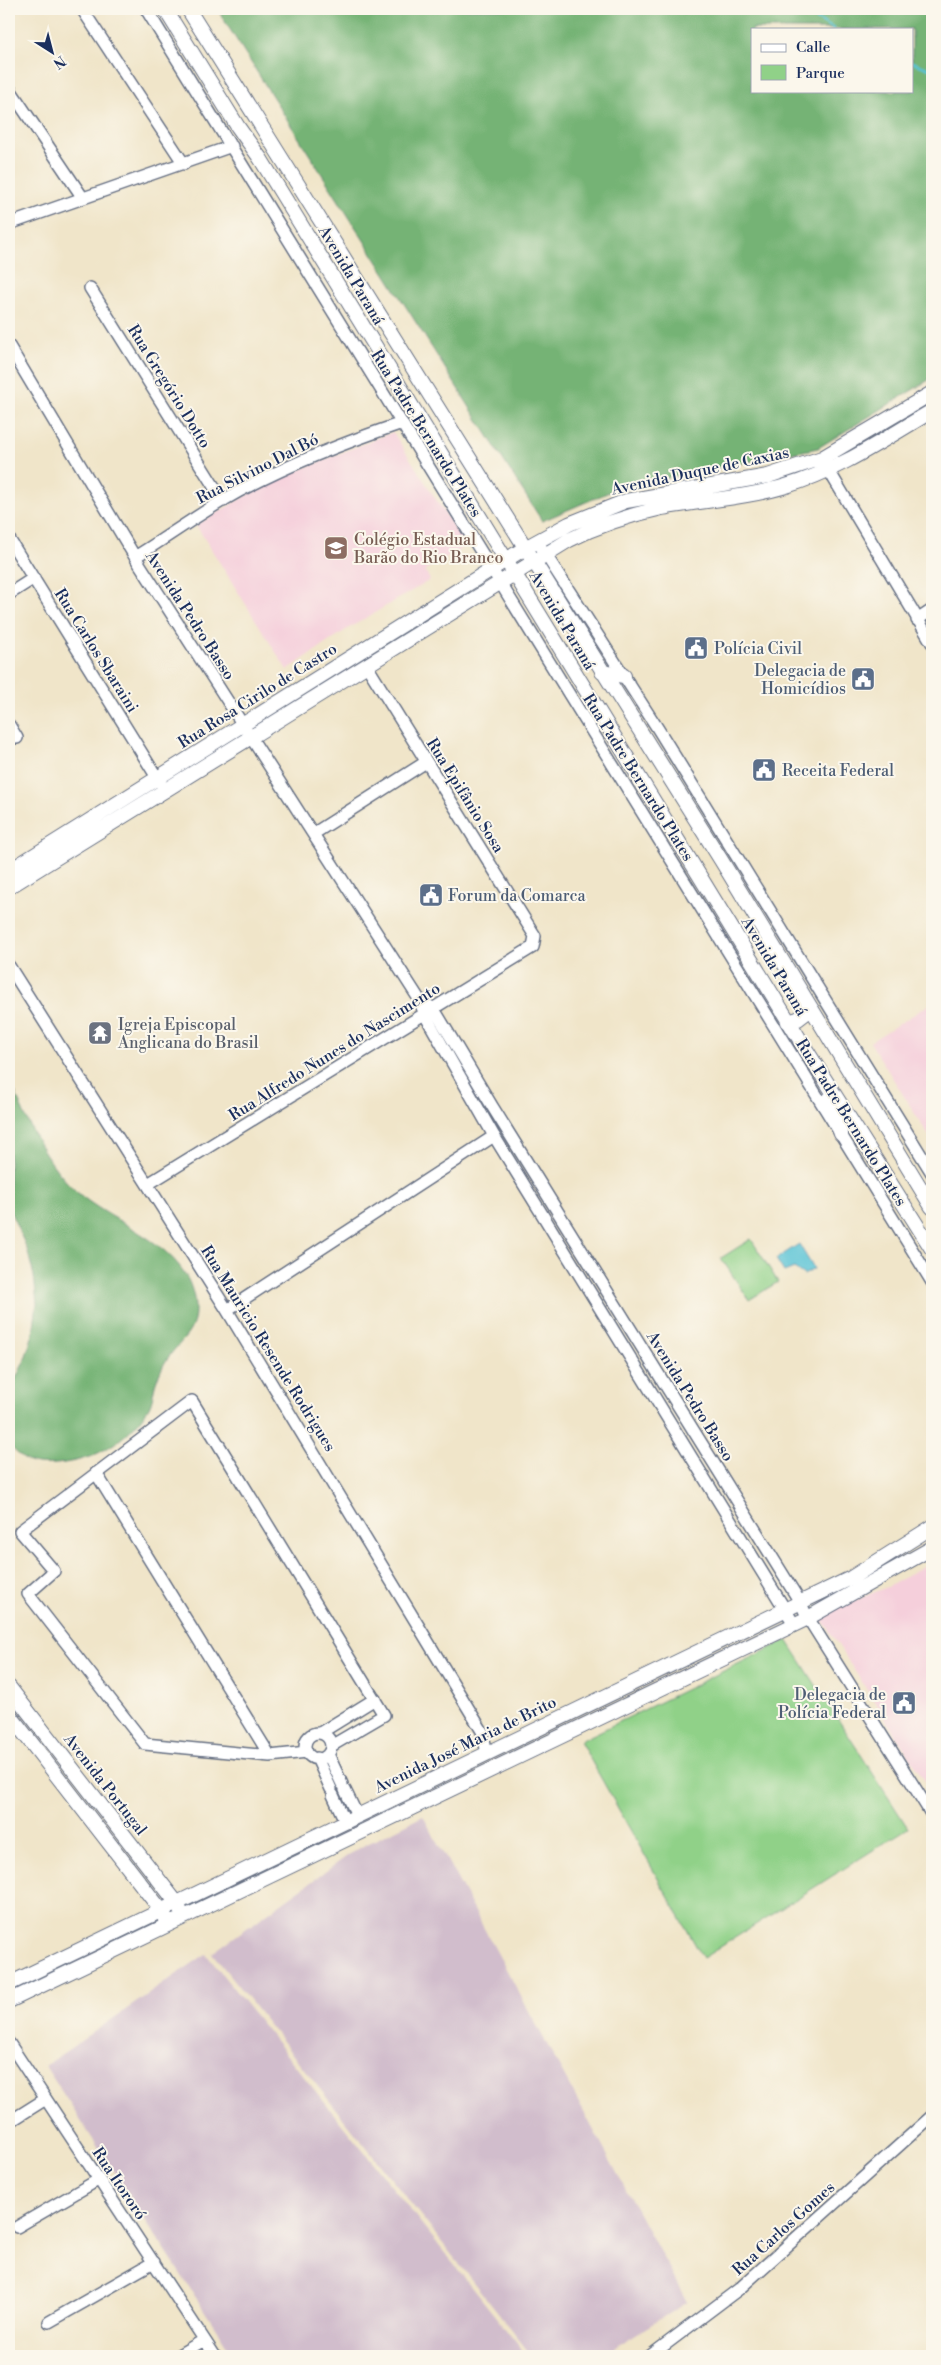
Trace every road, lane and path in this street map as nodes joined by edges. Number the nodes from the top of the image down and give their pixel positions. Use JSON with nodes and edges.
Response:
{"nodes":[{"id":1,"x":82,"y":9,"type":"edge"},
{"id":2,"x":146,"y":9,"type":"edge"},
{"id":3,"x":165,"y":9,"type":"edge"},
{"id":4,"x":188,"y":9,"type":"edge"},
{"id":5,"x":9,"y":88,"type":"edge"},
{"id":6,"x":258,"y":120,"type":"junction"},
{"id":7,"x":238,"y":127,"type":"junction"},
{"id":8,"x":232,"y":146,"type":"junction"},
{"id":9,"x":274,"y":146,"type":"junction"},
{"id":10,"x":260,"y":158,"type":"junction"},
{"id":11,"x":184,"y":164,"type":"junction"},
{"id":12,"x":83,"y":198,"type":"junction"},
{"id":13,"x":9,"y":224,"type":"edge"},
{"id":14,"x":90,"y":288,"type":"dead end"},
{"id":15,"x":9,"y":346,"type":"edge"},
{"id":16,"x":932,"y":393,"type":"edge"},
{"id":17,"x":932,"y":411,"type":"edge"},
{"id":18,"x":402,"y":423,"type":"junction"},
{"id":19,"x":825,"y":464,"type":"junction"},
{"id":20,"x":222,"y":501,"type":"junction"},
{"id":21,"x":9,"y":540,"type":"edge"},
{"id":22,"x":531,"y":544,"type":"junction"},
{"id":23,"x":135,"y":557,"type":"junction"},
{"id":24,"x":539,"y":558,"type":"junction"},
{"id":25,"x":506,"y":560,"type":"junction"},
{"id":26,"x":492,"y":569,"type":"junction"},
{"id":27,"x":514,"y":573,"type":"junction"},
{"id":28,"x":34,"y":578,"type":"junction"},
{"id":29,"x":500,"y":583,"type":"junction"},
{"id":30,"x":9,"y":594,"type":"edge"},
{"id":31,"x":932,"y":610,"type":"edge"},
{"id":32,"x":917,"y":620,"type":"junction"},
{"id":33,"x":932,"y":643,"type":"edge"},
{"id":34,"x":366,"y":666,"type":"junction"},
{"id":35,"x":602,"y":672,"type":"junction"},
{"id":36,"x":624,"y":676,"type":"junction"},
{"id":37,"x":242,"y":724,"type":"junction"},
{"id":38,"x":9,"y":725,"type":"edge"},
{"id":39,"x":17,"y":738,"type":"dead end"},
{"id":40,"x":250,"y":738,"type":"junction"},
{"id":41,"x":426,"y":762,"type":"junction"},
{"id":42,"x":157,"y":778,"type":"junction"},
{"id":43,"x":165,"y":791,"type":"junction"},
{"id":44,"x":134,"y":801,"type":"junction"},
{"id":45,"x":313,"y":834,"type":"junction"},
{"id":46,"x":9,"y":871,"type":"edge"},
{"id":47,"x":9,"y":886,"type":"edge"},
{"id":48,"x":535,"y":943,"type":"joint"},
{"id":49,"x":9,"y":966,"type":"edge"},
{"id":50,"x":811,"y":1008,"type":"junction"},
{"id":51,"x":430,"y":1012,"type":"junction"},
{"id":52,"x":788,"y":1022,"type":"junction"},
{"id":53,"x":827,"y":1034,"type":"junction"},
{"id":54,"x":805,"y":1048,"type":"junction"},
{"id":55,"x":822,"y":1076,"type":"junction"},
{"id":56,"x":841,"y":1134,"type":"junction"},
{"id":57,"x":494,"y":1136,"type":"junction"},
{"id":58,"x":932,"y":1174,"type":"edge"},
{"id":59,"x":148,"y":1184,"type":"junction"},
{"id":60,"x":932,"y":1207,"type":"edge"},
{"id":61,"x":932,"y":1250,"type":"edge"},
{"id":62,"x":932,"y":1282,"type":"edge"},
{"id":63,"x":227,"y":1310,"type":"junction"},
{"id":64,"x":96,"y":1473,"type":"junction"},
{"id":65,"x":930,"y":1528,"type":"edge"},
{"id":66,"x":932,"y":1546,"type":"edge"},
{"id":67,"x":800,"y":1602,"type":"junction"},
{"id":68,"x":786,"y":1609,"type":"junction"},
{"id":69,"x":808,"y":1618,"type":"junction"},
{"id":70,"x":794,"y":1624,"type":"junction"},
{"id":71,"x":9,"y":1687,"type":"edge"},
{"id":72,"x":375,"y":1699,"type":"junction"},
{"id":73,"x":9,"y":1714,"type":"edge"},
{"id":74,"x":320,"y":1733,"type":"junction"},
{"id":75,"x":330,"y":1750,"type":"junction"},
{"id":76,"x":307,"y":1752,"type":"junction"},
{"id":77,"x":487,"y":1753,"type":"junction"},
{"id":78,"x":270,"y":1756,"type":"junction"},
{"id":79,"x":317,"y":1758,"type":"junction"},
{"id":80,"x":342,"y":1785,"type":"junction"},
{"id":81,"x":331,"y":1790,"type":"junction"},
{"id":82,"x":932,"y":1815,"type":"edge"},
{"id":83,"x":351,"y":1818,"type":"junction"},
{"id":84,"x":176,"y":1902,"type":"junction"},
{"id":85,"x":161,"y":1910,"type":"junction"},
{"id":86,"x":184,"y":1918,"type":"junction"},
{"id":87,"x":168,"y":1925,"type":"junction"},
{"id":88,"x":9,"y":1984,"type":"edge"},
{"id":89,"x":9,"y":2001,"type":"edge"},
{"id":90,"x":9,"y":2044,"type":"edge"},
{"id":91,"x":44,"y":2100,"type":"junction"},
{"id":92,"x":932,"y":2116,"type":"edge"},
{"id":93,"x":9,"y":2122,"type":"edge"},
{"id":94,"x":98,"y":2180,"type":"junction"},
{"id":95,"x":17,"y":2228,"type":"dead end"},
{"id":96,"x":154,"y":2262,"type":"junction"},
{"id":97,"x":49,"y":2322,"type":"dead end"},
{"id":98,"x":204,"y":2340,"type":"junction"},
{"id":99,"x":176,"y":2356,"type":"edge"},
{"id":100,"x":214,"y":2356,"type":"edge"},
{"id":101,"x":650,"y":2356,"type":"edge"}],
"edges":[{"from":1,"to":11,"type":"street"},
{"from":2,"to":8,"type":"street","name":"Rua Padre Bernardo Plates"},
{"from":3,"to":7,"type":"main road","name":"Avenida Paraná"},
{"from":4,"to":6,"type":"main road","name":"Avenida Paraná"},
{"from":5,"to":12,"type":"street"},
{"from":6,"to":7,"type":"main road"},
{"from":6,"to":9,"type":"main road","name":"Avenida Paraná"},
{"from":7,"to":10,"type":"main road","name":"Avenida Paraná"},
{"from":8,"to":11,"type":"street"},
{"from":8,"to":18,"type":"street","name":"Rua Padre Bernardo Plates"},
{"from":9,"to":10,"type":"main road"},
{"from":9,"to":22,"type":"main road","name":"Avenida Paraná"},
{"from":10,"to":25,"type":"main road","name":"Avenida Paraná"},
{"from":11,"to":12,"type":"street"},
{"from":12,"to":13,"type":"street"},
{"from":14,"to":20,"type":"street","name":"Rua Gregório Dotto"},
{"from":15,"to":23,"type":"street","name":"Avenida Pedro Basso"},
{"from":16,"to":19,"type":"main road","name":"Avenida Duque de Caxias"},
{"from":17,"to":19,"type":"main road","name":"Avenida Duque de Caxias"},
{"from":18,"to":20,"type":"street","name":"Rua Silvino Dal Bó"},
{"from":18,"to":26,"type":"street","name":"Rua Padre Bernardo Plates"},
{"from":19,"to":22,"type":"main road","name":"Avenida Duque de Caxias"},
{"from":19,"to":24,"type":"main road","name":"Avenida Duque de Caxias"},
{"from":19,"to":32,"type":"street"},
{"from":20,"to":23,"type":"street","name":"Rua Silvino Dal Bó"},
{"from":21,"to":28,"type":"street","name":"Rua Carlos Sbaraini"},
{"from":22,"to":24,"type":"main road","name":"Avenida Paraná"},
{"from":22,"to":25,"type":"main road","name":"Rua Rosa Cirilo de Castro"},
{"from":23,"to":37,"type":"street","name":"Avenida Pedro Basso"},
{"from":24,"to":27,"type":"main road","name":"Avenida Duque de Caxias"},
{"from":24,"to":35,"type":"main road","name":"Avenida Paraná"},
{"from":24,"to":36,"type":"street"},
{"from":25,"to":26,"type":"main road","name":"Rua Rosa Cirilo de Castro"},
{"from":25,"to":27,"type":"main road","name":"Avenida Paraná"},
{"from":26,"to":29,"type":"street","name":"Rua Padre Bernardo Plates"},
{"from":26,"to":37,"type":"main road","name":"Rua Rosa Cirilo de Castro"},
{"from":27,"to":29,"type":"main road","name":"Avenida Duque de Caxias"},
{"from":27,"to":52,"type":"main road","name":"Avenida Paraná"},
{"from":28,"to":30,"type":"street"},
{"from":28,"to":42,"type":"street","name":"Rua Carlos Sbaraini"},
{"from":29,"to":34,"type":"main road","name":"Avenida Duque de Caxias"},
{"from":29,"to":56,"type":"street","name":"Rua Padre Bernardo Plates"},
{"from":31,"to":32,"type":"street"},
{"from":32,"to":33,"type":"street"},
{"from":34,"to":40,"type":"main road","name":"Avenida Duque de Caxias"},
{"from":34,"to":41,"type":"street","name":"Rua Epifânio Sosa"},
{"from":35,"to":36,"type":"main road"},
{"from":35,"to":50,"type":"main road","name":"Avenida Paraná"},
{"from":36,"to":58,"type":"street"},
{"from":37,"to":40,"type":"street","name":"Avenida Pedro Basso"},
{"from":37,"to":42,"type":"main road","name":"Rua Rosa Cirilo de Castro"},
{"from":38,"to":39,"type":"street"},
{"from":40,"to":43,"type":"main road","name":"Avenida Duque de Caxias"},
{"from":40,"to":45,"type":"street","name":"Avenida Pedro Basso"},
{"from":41,"to":45,"type":"street"},
{"from":41,"to":48,"type":"street","name":"Rua Epifânio Sosa"},
{"from":42,"to":43,"type":"street","name":"Rua Carlos Sbaraini"},
{"from":42,"to":44,"type":"main road","name":"Rua Rosa Cirilo de Castro"},
{"from":43,"to":44,"type":"main road","name":"Avenida Duque de Caxias"},
{"from":44,"to":46,"type":"main road","name":"Rua Rosa Cirilo de Castro"},
{"from":44,"to":47,"type":"main road"},
{"from":45,"to":51,"type":"street","name":"Avenida Pedro Basso"},
{"from":48,"to":51,"type":"street","name":"Rua Alfredo Nunes do Nascimento"},
{"from":49,"to":59,"type":"street","name":"Rua Mauricio Resende Rodrigues"},
{"from":50,"to":52,"type":"main road"},
{"from":50,"to":53,"type":"main road","name":"Avenida Paraná"},
{"from":51,"to":57,"type":"street","name":"Avenida Pedro Basso"},
{"from":51,"to":59,"type":"street","name":"Rua Alfredo Nunes do Nascimento"},
{"from":51,"to":67,"type":"street","name":"Avenida Pedro Basso"},
{"from":52,"to":54,"type":"main road","name":"Avenida Paraná"},
{"from":53,"to":54,"type":"main road"},
{"from":53,"to":60,"type":"main road","name":"Avenida Paraná"},
{"from":54,"to":55,"type":"main road","name":"Avenida Paraná"},
{"from":55,"to":56,"type":"main road"},
{"from":55,"to":61,"type":"main road","name":"Avenida Paraná"},
{"from":56,"to":62,"type":"street","name":"Rua Padre Bernardo Plates"},
{"from":57,"to":63,"type":"street"},
{"from":57,"to":68,"type":"street","name":"Avenida Pedro Basso"},
{"from":59,"to":63,"type":"street","name":"Rua Mauricio Resende Rodrigues"},
{"from":63,"to":77,"type":"street","name":"Rua Mauricio Resende Rodrigues"},
{"from":64,"to":72,"type":"street"},
{"from":64,"to":78,"type":"street"},
{"from":64,"to":78,"type":"street"},
{"from":65,"to":66,"type":"main road"},
{"from":65,"to":67,"type":"main road","name":"Avenida José Maria de Brito"},
{"from":66,"to":69,"type":"main road","name":"Avenida José Maria de Brito"},
{"from":67,"to":68,"type":"main road","name":"Avenida José Maria de Brito"},
{"from":67,"to":69,"type":"street","name":"Avenida Pedro Basso"},
{"from":68,"to":70,"type":"street","name":"Avenida Pedro Basso"},
{"from":68,"to":77,"type":"main road","name":"Avenida José Maria de Brito"},
{"from":69,"to":70,"type":"main road","name":"Avenida José Maria de Brito"},
{"from":69,"to":82,"type":"street","name":"Avenida Pedro Basso"},
{"from":70,"to":86,"type":"main road","name":"Avenida José Maria de Brito"},
{"from":71,"to":84,"type":"main road","name":"Avenida Portugal"},
{"from":72,"to":74,"type":"street"},
{"from":72,"to":75,"type":"street"},
{"from":73,"to":85,"type":"main road","name":"Avenida Portugal"},
{"from":74,"to":75,"type":"street"},
{"from":74,"to":76,"type":"street"},
{"from":75,"to":79,"type":"street"},
{"from":75,"to":80,"type":"street"},
{"from":76,"to":78,"type":"street"},
{"from":76,"to":79,"type":"street"},
{"from":77,"to":83,"type":"main road","name":"Avenida José Maria de Brito"},
{"from":79,"to":81,"type":"street"},
{"from":80,"to":81,"type":"street"},
{"from":80,"to":83,"type":"street"},
{"from":81,"to":83,"type":"street"},
{"from":83,"to":84,"type":"main road","name":"Avenida José Maria de Brito"},
{"from":84,"to":85,"type":"main road","name":"Avenida José Maria de Brito"},
{"from":84,"to":86,"type":"main road","name":"Avenida Portugal"},
{"from":85,"to":87,"type":"main road","name":"Avenida Portugal"},
{"from":85,"to":88,"type":"main road","name":"Avenida José Maria de Brito"},
{"from":86,"to":87,"type":"main road","name":"Avenida José Maria de Brito"},
{"from":87,"to":89,"type":"main road","name":"Avenida José Maria de Brito"},
{"from":90,"to":91,"type":"street","name":"Rua Itororó"},
{"from":91,"to":93,"type":"street"},
{"from":91,"to":94,"type":"street","name":"Rua Itororó"},
{"from":92,"to":101,"type":"street","name":"Rua Carlos Gomes"},
{"from":94,"to":95,"type":"street"},
{"from":94,"to":96,"type":"street","name":"Rua Itororó"},
{"from":96,"to":97,"type":"street"},
{"from":96,"to":98,"type":"street","name":"Rua Itororó"},
{"from":98,"to":99,"type":"street"},
{"from":98,"to":100,"type":"street","name":"Rua Itororó"}]}
